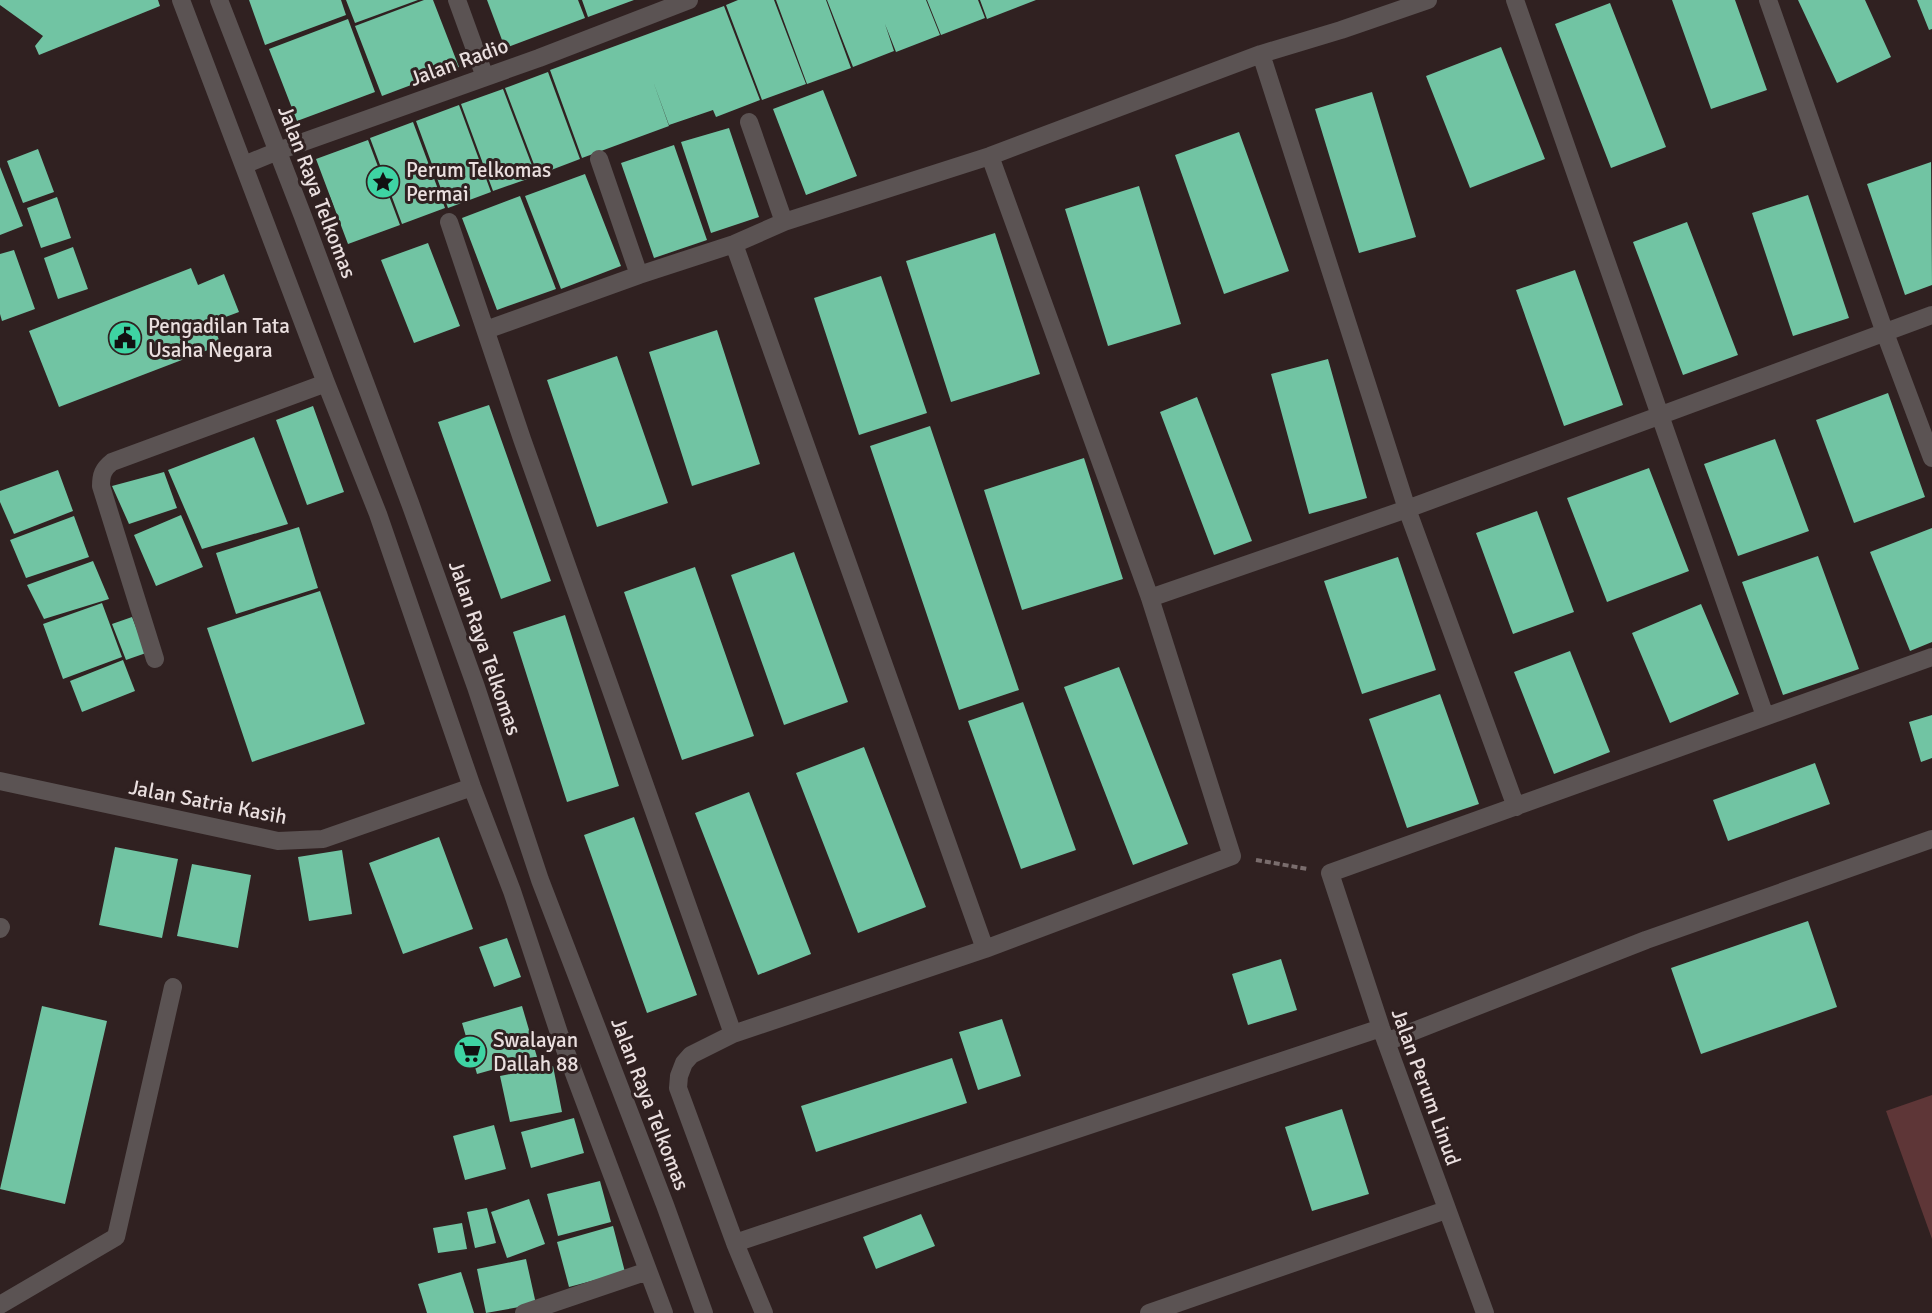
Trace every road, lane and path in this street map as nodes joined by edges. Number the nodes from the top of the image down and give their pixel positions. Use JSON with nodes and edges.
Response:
{"nodes":[{"id":1,"x":182,"y":0,"type":"edge"},
{"id":2,"x":219,"y":0,"type":"edge"},
{"id":3,"x":457,"y":0,"type":"edge"},
{"id":4,"x":689,"y":0,"type":"edge"},
{"id":5,"x":1428,"y":0,"type":"edge"},
{"id":6,"x":1515,"y":0,"type":"edge"},
{"id":7,"x":1768,"y":0,"type":"edge"},
{"id":8,"x":1261,"y":54,"type":"junction"},
{"id":9,"x":485,"y":77,"type":"junction"},
{"id":10,"x":749,"y":122,"type":"dead end"},
{"id":11,"x":278,"y":151,"type":"junction"},
{"id":12,"x":990,"y":156,"type":"junction"},
{"id":13,"x":599,"y":159,"type":"dead end"},
{"id":14,"x":244,"y":165,"type":"junction"},
{"id":15,"x":449,"y":222,"type":"dead end"},
{"id":16,"x":784,"y":222,"type":"junction"},
{"id":17,"x":734,"y":244,"type":"junction"},
{"id":18,"x":639,"y":275,"type":"junction"},
{"id":19,"x":1932,"y":315,"type":"edge"},
{"id":20,"x":486,"y":330,"type":"junction"},
{"id":21,"x":1885,"y":333,"type":"junction"},
{"id":22,"x":326,"y":383,"type":"junction"},
{"id":23,"x":1659,"y":415,"type":"junction"},
{"id":24,"x":1932,"y":458,"type":"edge"},
{"id":25,"x":410,"y":503,"type":"junction"},
{"id":26,"x":1407,"y":509,"type":"junction"},
{"id":27,"x":378,"y":514,"type":"junction"},
{"id":28,"x":1150,"y":598,"type":"junction"},
{"id":29,"x":1932,"y":657,"type":"edge"},
{"id":30,"x":155,"y":659,"type":"dead end"},
{"id":31,"x":1765,"y":716,"type":"junction"},
{"id":32,"x":0,"y":781,"type":"edge"},
{"id":33,"x":472,"y":787,"type":"junction"},
{"id":34,"x":1516,"y":807,"type":"junction"},
{"id":35,"x":1932,"y":839,"type":"edge"},
{"id":36,"x":1232,"y":856,"type":"junction"},
{"id":37,"x":1330,"y":873,"type":"junction"},
{"id":38,"x":540,"y":880,"type":"junction"},
{"id":39,"x":512,"y":891,"type":"junction"},
{"id":40,"x":985,"y":949,"type":"junction"},
{"id":41,"x":173,"y":987,"type":"dead end"},
{"id":42,"x":733,"y":1034,"type":"junction"},
{"id":43,"x":1383,"y":1035,"type":"junction"},
{"id":44,"x":1446,"y":1210,"type":"junction"},
{"id":45,"x":735,"y":1243,"type":"junction"},
{"id":46,"x":648,"y":1271,"type":"junction"},
{"id":47,"x":0,"y":1305,"type":"edge"},
{"id":48,"x":524,"y":1313,"type":"edge"},
{"id":49,"x":664,"y":1313,"type":"edge"},
{"id":50,"x":704,"y":1313,"type":"edge"},
{"id":51,"x":764,"y":1313,"type":"edge"},
{"id":52,"x":1149,"y":1313,"type":"edge"},
{"id":53,"x":1485,"y":1313,"type":"edge"}],
"edges":[{"from":1,"to":14,"type":"street"},
{"from":2,"to":11,"type":"street","name":"Jalan Raya Telkomas"},
{"from":3,"to":9,"type":"street"},
{"from":4,"to":9,"type":"street","name":"Jalan Radio"},
{"from":5,"to":8,"type":"street"},
{"from":6,"to":23,"type":"street"},
{"from":7,"to":21,"type":"street"},
{"from":8,"to":12,"type":"street"},
{"from":8,"to":26,"type":"street"},
{"from":9,"to":11,"type":"street","name":"Jalan Radio"},
{"from":10,"to":16,"type":"street"},
{"from":11,"to":14,"type":"street","name":"Jalan Radio"},
{"from":11,"to":25,"type":"street","name":"Jalan Raya Telkomas"},
{"from":12,"to":16,"type":"street"},
{"from":12,"to":28,"type":"street"},
{"from":13,"to":18,"type":"street"},
{"from":14,"to":22,"type":"street"},
{"from":15,"to":20,"type":"street"},
{"from":16,"to":17,"type":"street"},
{"from":17,"to":18,"type":"street"},
{"from":17,"to":40,"type":"street"},
{"from":18,"to":20,"type":"street"},
{"from":19,"to":21,"type":"street"},
{"from":20,"to":42,"type":"street"},
{"from":21,"to":23,"type":"street"},
{"from":21,"to":24,"type":"street"},
{"from":22,"to":27,"type":"street"},
{"from":22,"to":30,"type":"street"},
{"from":23,"to":26,"type":"street"},
{"from":23,"to":31,"type":"street"},
{"from":25,"to":27,"type":"street"},
{"from":25,"to":38,"type":"street","name":"Jalan Raya Telkomas"},
{"from":26,"to":28,"type":"street"},
{"from":26,"to":34,"type":"street"},
{"from":27,"to":33,"type":"street"},
{"from":28,"to":36,"type":"street"},
{"from":29,"to":31,"type":"street"},
{"from":31,"to":34,"type":"street"},
{"from":32,"to":33,"type":"street","name":"Jalan Satria Kasih"},
{"from":33,"to":39,"type":"street"},
{"from":34,"to":37,"type":"street"},
{"from":35,"to":43,"type":"street"},
{"from":36,"to":37,"type":"path"},
{"from":36,"to":40,"type":"street"},
{"from":37,"to":43,"type":"street","name":"Jalan Perum Linud"},
{"from":38,"to":39,"type":"street"},
{"from":38,"to":50,"type":"street","name":"Jalan Raya Telkomas"},
{"from":39,"to":46,"type":"street"},
{"from":40,"to":42,"type":"street"},
{"from":41,"to":47,"type":"street"},
{"from":42,"to":45,"type":"street"},
{"from":43,"to":44,"type":"street","name":"Jalan Perum Linud"},
{"from":43,"to":45,"type":"street"},
{"from":44,"to":52,"type":"street"},
{"from":44,"to":53,"type":"street","name":"Jalan Perum Linud"},
{"from":45,"to":51,"type":"street"},
{"from":46,"to":48,"type":"street"},
{"from":46,"to":49,"type":"street"}]}
